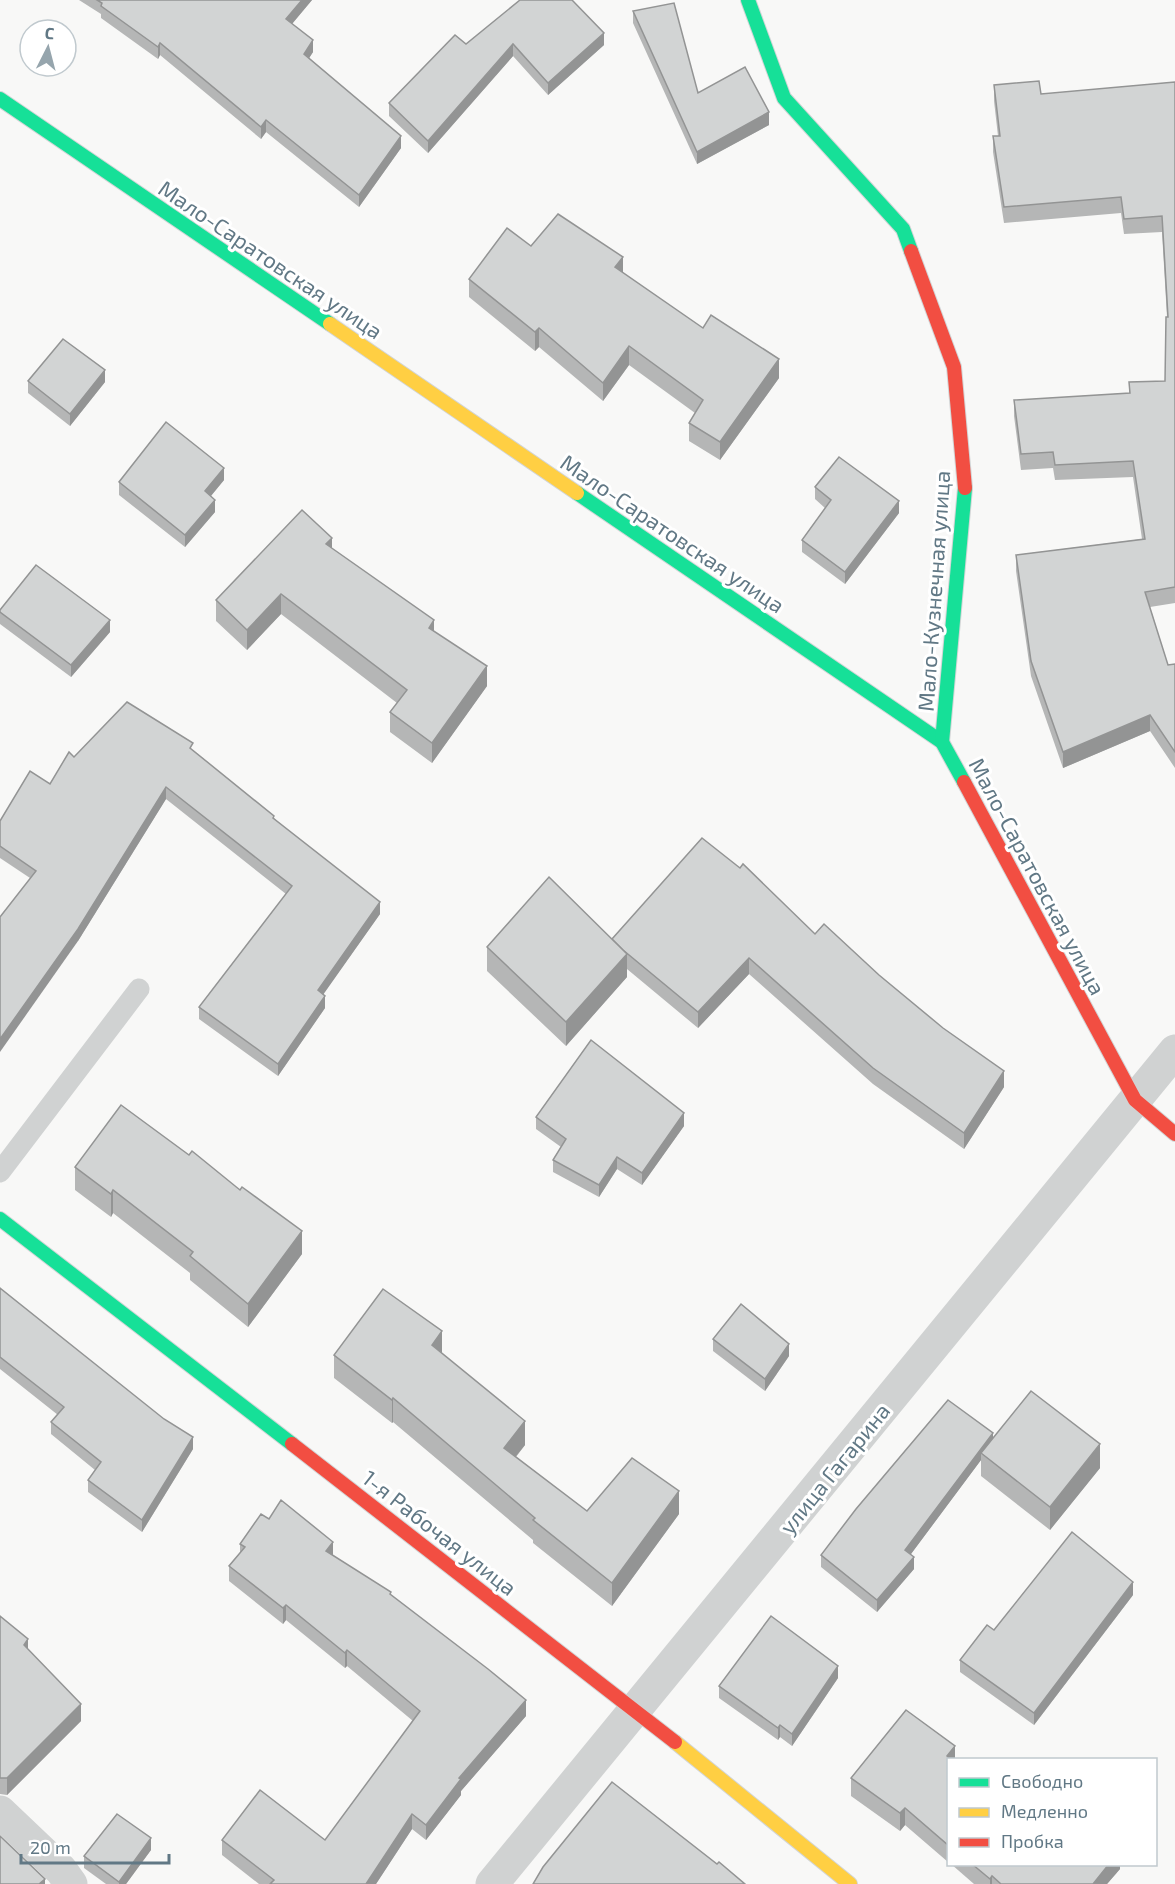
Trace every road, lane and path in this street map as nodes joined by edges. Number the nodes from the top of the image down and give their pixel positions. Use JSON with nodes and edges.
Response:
{"nodes":[{"id":1,"x":748,"y":0,"type":"edge"},
{"id":2,"x":0,"y":99,"type":"edge"},
{"id":3,"x":942,"y":742,"type":"junction"},
{"id":4,"x":139,"y":989,"type":"dead end"},
{"id":5,"x":1175,"y":1051,"type":"edge"},
{"id":6,"x":1135,"y":1100,"type":"junction"},
{"id":7,"x":1175,"y":1134,"type":"edge"},
{"id":8,"x":0,"y":1172,"type":"edge"},
{"id":9,"x":0,"y":1219,"type":"edge"},
{"id":10,"x":636,"y":1710,"type":"junction"},
{"id":11,"x":0,"y":1812,"type":"edge"},
{"id":12,"x":71,"y":1884,"type":"edge"},
{"id":13,"x":492,"y":1884,"type":"edge"},
{"id":14,"x":850,"y":1884,"type":"edge"}],
"edges":[{"from":1,"to":3,"type":"street","name":"Мало-Кузнечная улица"},
{"from":2,"to":3,"type":"street","name":"Мало-Саратовская улица"},
{"from":3,"to":6,"type":"street","name":"Мало-Саратовская улица"},
{"from":4,"to":8,"type":"lane"},
{"from":5,"to":6,"type":"street","name":"улица Гагарина"},
{"from":6,"to":7,"type":"street","name":"Мало-Саратовская улица"},
{"from":6,"to":10,"type":"street","name":"улица Гагарина"},
{"from":9,"to":10,"type":"street","name":"1-я Рабочая улица"},
{"from":10,"to":13,"type":"street","name":"улица Гагарина"},
{"from":10,"to":14,"type":"street","name":"1-я Рабочая улица"},
{"from":11,"to":12,"type":"street"}]}
